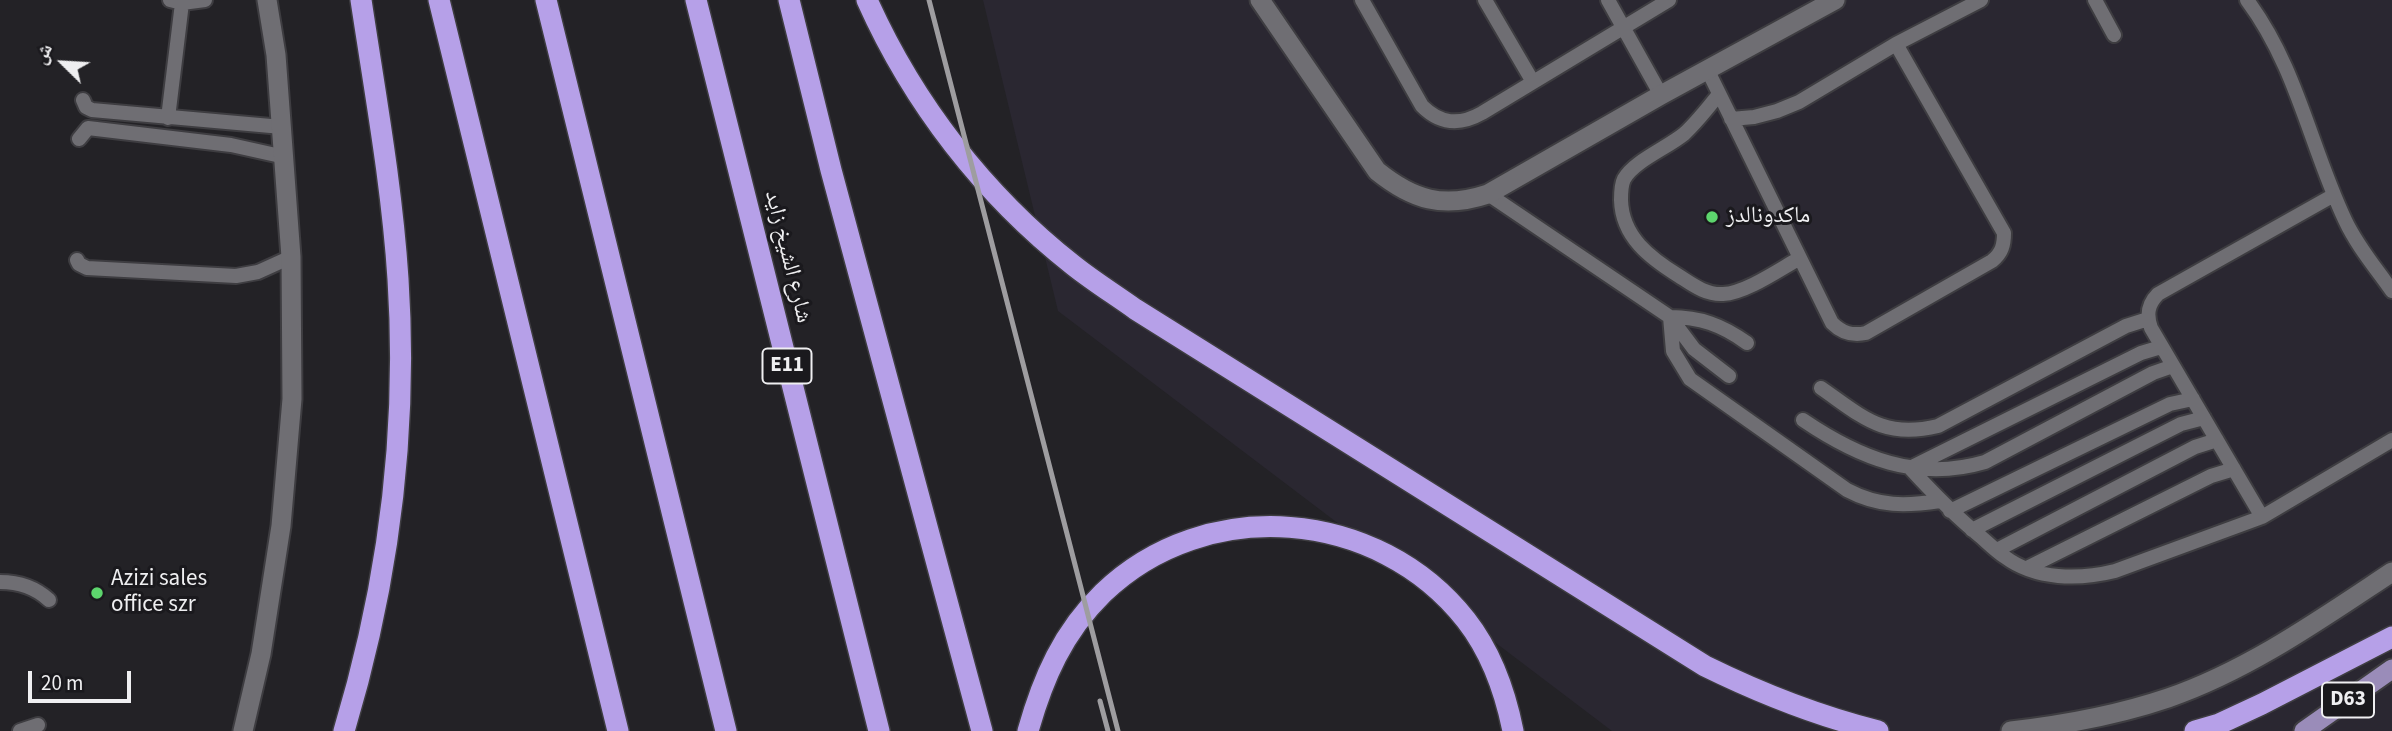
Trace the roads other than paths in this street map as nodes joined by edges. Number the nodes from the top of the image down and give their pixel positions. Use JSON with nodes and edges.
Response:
{"nodes":[{"id":1,"x":205,"y":0,"type":"edge"},
{"id":2,"x":267,"y":0,"type":"edge"},
{"id":3,"x":361,"y":0,"type":"edge"},
{"id":4,"x":439,"y":0,"type":"edge"},
{"id":5,"x":546,"y":0,"type":"edge"},
{"id":6,"x":696,"y":0,"type":"edge"},
{"id":7,"x":789,"y":0,"type":"edge"},
{"id":8,"x":867,"y":0,"type":"edge"},
{"id":9,"x":1260,"y":0,"type":"edge"},
{"id":10,"x":1362,"y":0,"type":"edge"},
{"id":11,"x":1485,"y":0,"type":"edge"},
{"id":12,"x":1608,"y":0,"type":"edge"},
{"id":13,"x":1669,"y":0,"type":"edge"},
{"id":14,"x":1835,"y":0,"type":"edge"},
{"id":15,"x":1981,"y":0,"type":"edge"},
{"id":16,"x":2095,"y":0,"type":"edge"},
{"id":17,"x":2247,"y":0,"type":"edge"},
{"id":18,"x":176,"y":2,"type":"edge"},
{"id":19,"x":1623,"y":27,"type":"junction"},
{"id":20,"x":2114,"y":35,"type":"dead end"},
{"id":21,"x":1896,"y":44,"type":"junction"},
{"id":22,"x":1708,"y":71,"type":"junction"},
{"id":23,"x":1532,"y":82,"type":"junction"},
{"id":24,"x":1719,"y":94,"type":"junction"},
{"id":25,"x":1661,"y":95,"type":"junction"},
{"id":26,"x":83,"y":100,"type":"dead end"},
{"id":27,"x":168,"y":118,"type":"junction"},
{"id":28,"x":1731,"y":119,"type":"junction"},
{"id":29,"x":282,"y":127,"type":"junction"},
{"id":30,"x":79,"y":139,"type":"dead end"},
{"id":31,"x":285,"y":157,"type":"junction"},
{"id":32,"x":1488,"y":194,"type":"junction"},
{"id":33,"x":2334,"y":195,"type":"junction"},
{"id":34,"x":291,"y":257,"type":"junction"},
{"id":35,"x":1800,"y":258,"type":"junction"},
{"id":36,"x":77,"y":260,"type":"dead end"},
{"id":37,"x":2392,"y":291,"type":"edge"},
{"id":38,"x":1670,"y":317,"type":"junction"},
{"id":39,"x":2148,"y":319,"type":"junction"},
{"id":40,"x":1747,"y":343,"type":"dead end"},
{"id":41,"x":2161,"y":347,"type":"junction"},
{"id":42,"x":2173,"y":366,"type":"junction"},
{"id":43,"x":1729,"y":376,"type":"dead end"},
{"id":44,"x":1821,"y":388,"type":"dead end"},
{"id":45,"x":2193,"y":399,"type":"junction"},
{"id":46,"x":2204,"y":418,"type":"junction"},
{"id":47,"x":1803,"y":420,"type":"dead end"},
{"id":48,"x":2217,"y":440,"type":"junction"},
{"id":49,"x":2392,"y":440,"type":"edge"},
{"id":50,"x":1910,"y":468,"type":"junction"},
{"id":51,"x":2234,"y":469,"type":"junction"},
{"id":52,"x":1945,"y":506,"type":"junction"},
{"id":53,"x":2262,"y":517,"type":"junction"},
{"id":54,"x":1972,"y":530,"type":"junction"},
{"id":55,"x":1997,"y":550,"type":"junction"},
{"id":56,"x":2027,"y":568,"type":"junction"},
{"id":57,"x":2392,"y":572,"type":"edge"},
{"id":58,"x":0,"y":582,"type":"edge"},
{"id":59,"x":49,"y":600,"type":"dead end"},
{"id":60,"x":2392,"y":637,"type":"edge"},
{"id":61,"x":2392,"y":668,"type":"edge"},
{"id":62,"x":38,"y":725,"type":"dead end"},
{"id":63,"x":20,"y":731,"type":"edge"},
{"id":64,"x":243,"y":731,"type":"edge"},
{"id":65,"x":344,"y":731,"type":"edge"},
{"id":66,"x":618,"y":731,"type":"edge"},
{"id":67,"x":726,"y":731,"type":"edge"},
{"id":68,"x":879,"y":731,"type":"edge"},
{"id":69,"x":982,"y":731,"type":"edge"},
{"id":70,"x":1028,"y":731,"type":"edge"},
{"id":71,"x":1513,"y":731,"type":"edge"},
{"id":72,"x":1878,"y":731,"type":"edge"},
{"id":73,"x":2011,"y":731,"type":"edge"},
{"id":74,"x":2195,"y":731,"type":"edge"},
{"id":75,"x":2304,"y":731,"type":"edge"}],
"edges":[{"from":1,"to":18,"type":"lane"},
{"from":2,"to":29,"type":"street"},
{"from":3,"to":65,"type":"highway"},
{"from":4,"to":66,"type":"highway"},
{"from":5,"to":67,"type":"highway"},
{"from":6,"to":68,"type":"highway","name":"شارع الشيخ زايد","number":"E11"},
{"from":7,"to":69,"type":"highway"},
{"from":8,"to":72,"type":"highway"},
{"from":9,"to":32,"type":"street"},
{"from":10,"to":23,"type":"lane"},
{"from":11,"to":23,"type":"lane"},
{"from":12,"to":19,"type":"lane"},
{"from":13,"to":19,"type":"lane"},
{"from":14,"to":22,"type":"street"},
{"from":15,"to":21,"type":"lane"},
{"from":16,"to":20,"type":"lane"},
{"from":17,"to":33,"type":"lane"},
{"from":18,"to":27,"type":"lane"},
{"from":19,"to":23,"type":"lane"},
{"from":19,"to":25,"type":"lane"},
{"from":21,"to":28,"type":"lane"},
{"from":21,"to":35,"type":"lane"},
{"from":22,"to":24,"type":"lane"},
{"from":22,"to":25,"type":"street"},
{"from":24,"to":28,"type":"lane"},
{"from":24,"to":35,"type":"lane"},
{"from":25,"to":32,"type":"street"},
{"from":26,"to":27,"type":"lane"},
{"from":27,"to":29,"type":"lane"},
{"from":28,"to":35,"type":"lane"},
{"from":29,"to":31,"type":"street"},
{"from":30,"to":31,"type":"lane"},
{"from":31,"to":34,"type":"street"},
{"from":32,"to":38,"type":"lane"},
{"from":33,"to":37,"type":"lane"},
{"from":33,"to":39,"type":"lane"},
{"from":34,"to":36,"type":"lane"},
{"from":34,"to":64,"type":"street"},
{"from":38,"to":40,"type":"lane"},
{"from":38,"to":43,"type":"lane"},
{"from":38,"to":52,"type":"lane"},
{"from":39,"to":41,"type":"lane"},
{"from":39,"to":44,"type":"lane"},
{"from":41,"to":42,"type":"lane"},
{"from":41,"to":50,"type":"lane"},
{"from":42,"to":45,"type":"lane"},
{"from":42,"to":50,"type":"lane"},
{"from":45,"to":46,"type":"lane"},
{"from":45,"to":52,"type":"lane"},
{"from":46,"to":48,"type":"lane"},
{"from":46,"to":54,"type":"lane"},
{"from":47,"to":50,"type":"lane"},
{"from":48,"to":51,"type":"lane"},
{"from":48,"to":55,"type":"lane"},
{"from":49,"to":53,"type":"lane"},
{"from":50,"to":52,"type":"lane"},
{"from":51,"to":53,"type":"lane"},
{"from":51,"to":56,"type":"lane"},
{"from":52,"to":54,"type":"lane"},
{"from":53,"to":56,"type":"lane"},
{"from":54,"to":55,"type":"lane"},
{"from":55,"to":56,"type":"lane"},
{"from":57,"to":73,"type":"street"},
{"from":58,"to":59,"type":"lane"},
{"from":60,"to":74,"type":"highway"},
{"from":61,"to":75,"type":"main road","number":"D63"},
{"from":62,"to":63,"type":"lane"},
{"from":70,"to":71,"type":"highway"}]}
